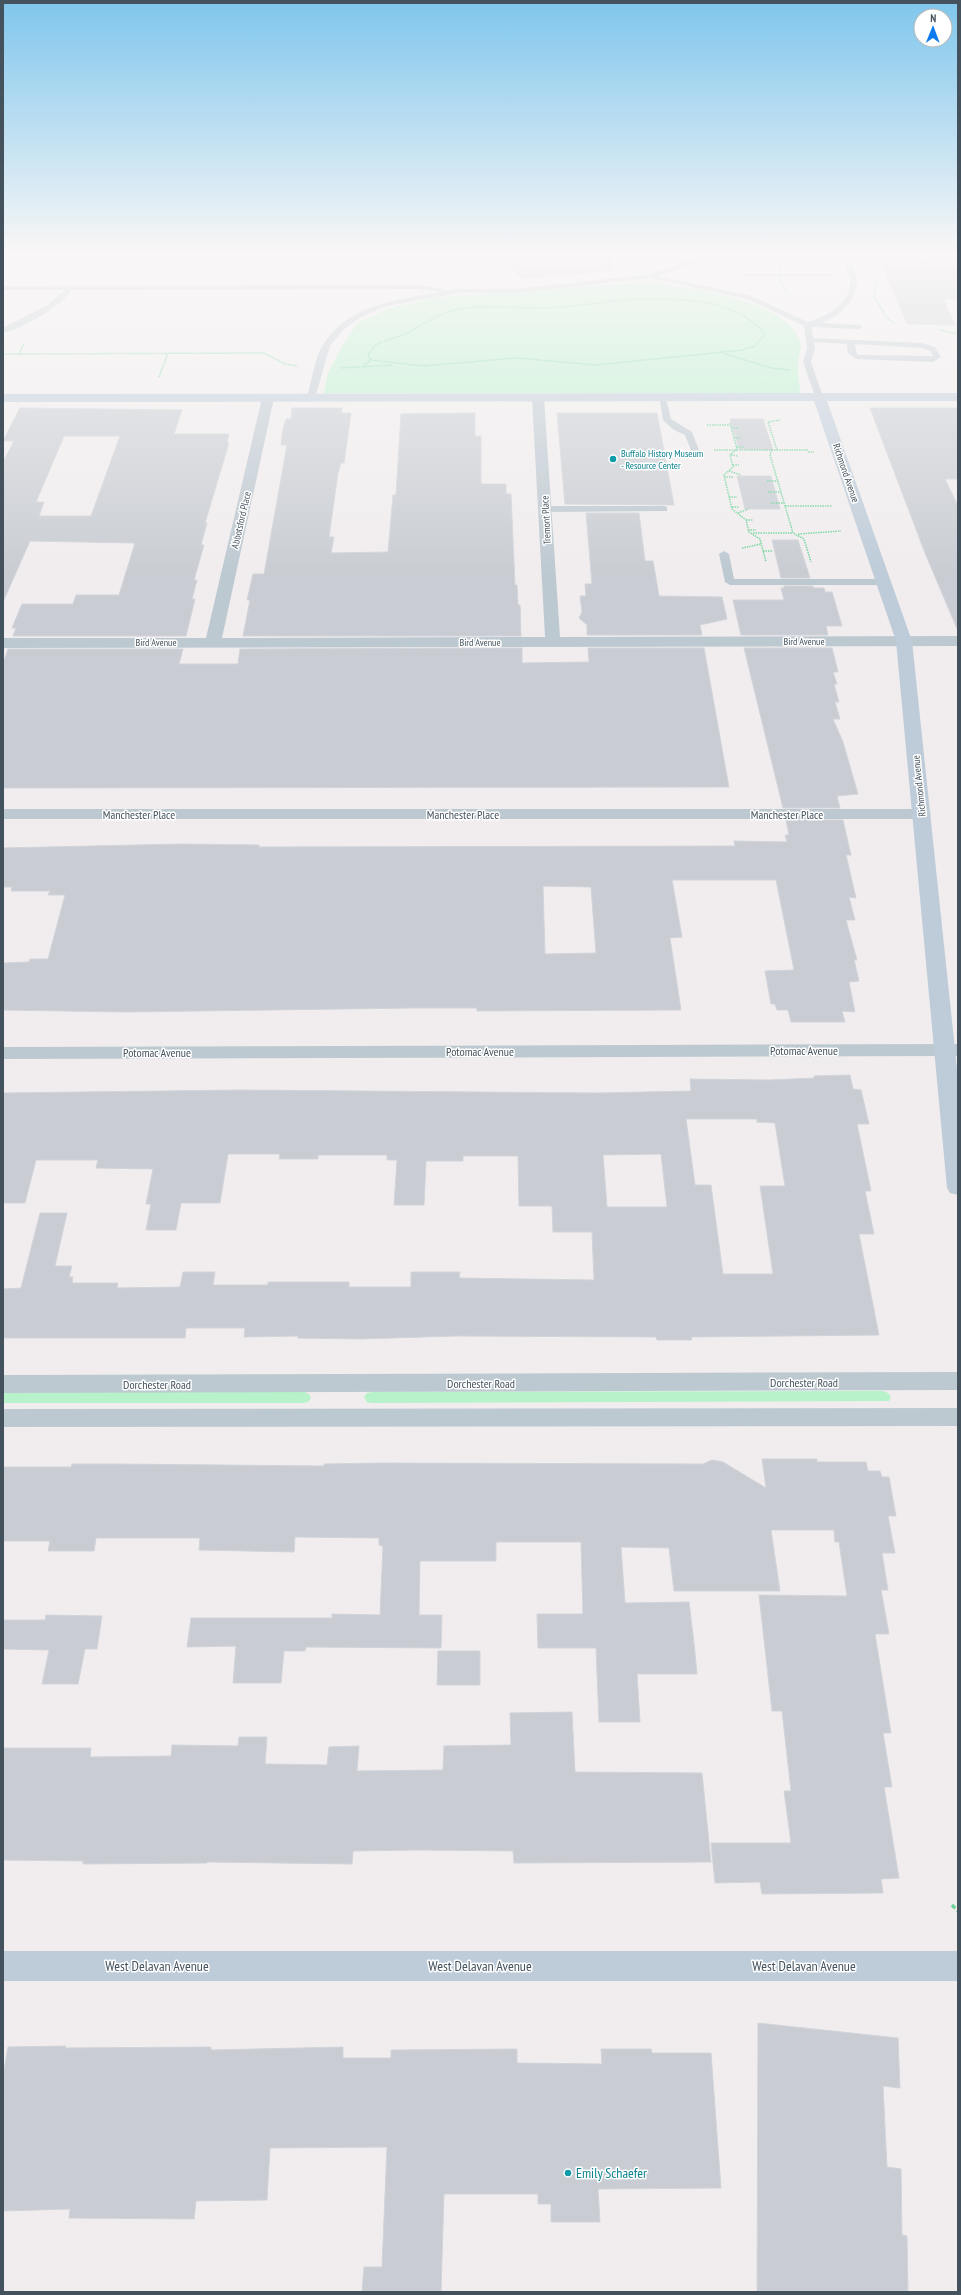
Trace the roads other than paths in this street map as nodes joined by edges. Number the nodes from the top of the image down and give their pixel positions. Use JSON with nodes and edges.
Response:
{"nodes":[{"id":1,"x":322,"y":359,"type":"edge"},
{"id":2,"x":808,"y":359,"type":"edge"},
{"id":3,"x":902,"y":359,"type":"edge"},
{"id":4,"x":934,"y":359,"type":"edge"},
{"id":5,"x":958,"y":397,"type":"edge"},
{"id":6,"x":3,"y":398,"type":"edge"},
{"id":7,"x":268,"y":398,"type":"junction"},
{"id":8,"x":311,"y":398,"type":"junction"},
{"id":9,"x":538,"y":398,"type":"junction"},
{"id":10,"x":662,"y":398,"type":"junction"},
{"id":11,"x":819,"y":398,"type":"junction"},
{"id":12,"x":696,"y":453,"type":"dead end"},
{"id":13,"x":545,"y":509,"type":"junction"},
{"id":14,"x":664,"y":509,"type":"dead end"},
{"id":15,"x":724,"y":554,"type":"dead end"},
{"id":16,"x":884,"y":582,"type":"junction"},
{"id":17,"x":904,"y":641,"type":"junction"},
{"id":18,"x":958,"y":641,"type":"edge"},
{"id":19,"x":213,"y":642,"type":"junction"},
{"id":20,"x":553,"y":642,"type":"junction"},
{"id":21,"x":3,"y":643,"type":"edge"},
{"id":22,"x":3,"y":814,"type":"edge"},
{"id":23,"x":922,"y":814,"type":"junction"},
{"id":24,"x":951,"y":1050,"type":"edge"},
{"id":25,"x":3,"y":1053,"type":"edge"},
{"id":26,"x":958,"y":1188,"type":"edge"},
{"id":27,"x":958,"y":1381,"type":"edge"},
{"id":28,"x":334,"y":1383,"type":"junction"},
{"id":29,"x":3,"y":1384,"type":"edge"},
{"id":30,"x":331,"y":1417,"type":"junction"},
{"id":31,"x":958,"y":1417,"type":"edge"},
{"id":32,"x":3,"y":1418,"type":"edge"},
{"id":33,"x":3,"y":1966,"type":"edge"},
{"id":34,"x":958,"y":1966,"type":"edge"}],
"edges":[{"from":1,"to":8,"type":"lane"},
{"from":2,"to":11,"type":"lane"},
{"from":3,"to":4,"type":"lane"},
{"from":5,"to":11,"type":"street"},
{"from":6,"to":7,"type":"street"},
{"from":7,"to":8,"type":"street"},
{"from":7,"to":19,"type":"street","name":"Abbotsford Place"},
{"from":8,"to":9,"type":"street"},
{"from":9,"to":10,"type":"street"},
{"from":9,"to":13,"type":"street","name":"Tremont Place"},
{"from":10,"to":11,"type":"street"},
{"from":10,"to":12,"type":"lane"},
{"from":11,"to":16,"type":"street","name":"Richmond Avenue"},
{"from":13,"to":14,"type":"lane"},
{"from":13,"to":20,"type":"street","name":"Tremont Place"},
{"from":15,"to":16,"type":"lane"},
{"from":16,"to":17,"type":"street","name":"Richmond Avenue"},
{"from":17,"to":18,"type":"street","name":"Bird Avenue"},
{"from":17,"to":20,"type":"street","name":"Bird Avenue"},
{"from":17,"to":23,"type":"street","name":"Richmond Avenue"},
{"from":19,"to":20,"type":"street","name":"Bird Avenue"},
{"from":19,"to":21,"type":"street","name":"Bird Avenue"},
{"from":22,"to":23,"type":"street","name":"Manchester Place"},
{"from":23,"to":24,"type":"street","name":"Richmond Avenue"},
{"from":24,"to":25,"type":"street","name":"Potomac Avenue"},
{"from":24,"to":26,"type":"street","name":"Richmond Avenue"},
{"from":27,"to":28,"type":"street","name":"Dorchester Road"},
{"from":28,"to":29,"type":"street","name":"Dorchester Road"},
{"from":28,"to":30,"type":"street"},
{"from":30,"to":31,"type":"street"},
{"from":30,"to":32,"type":"street"},
{"from":33,"to":34,"type":"street","name":"West Delavan Avenue"}]}
